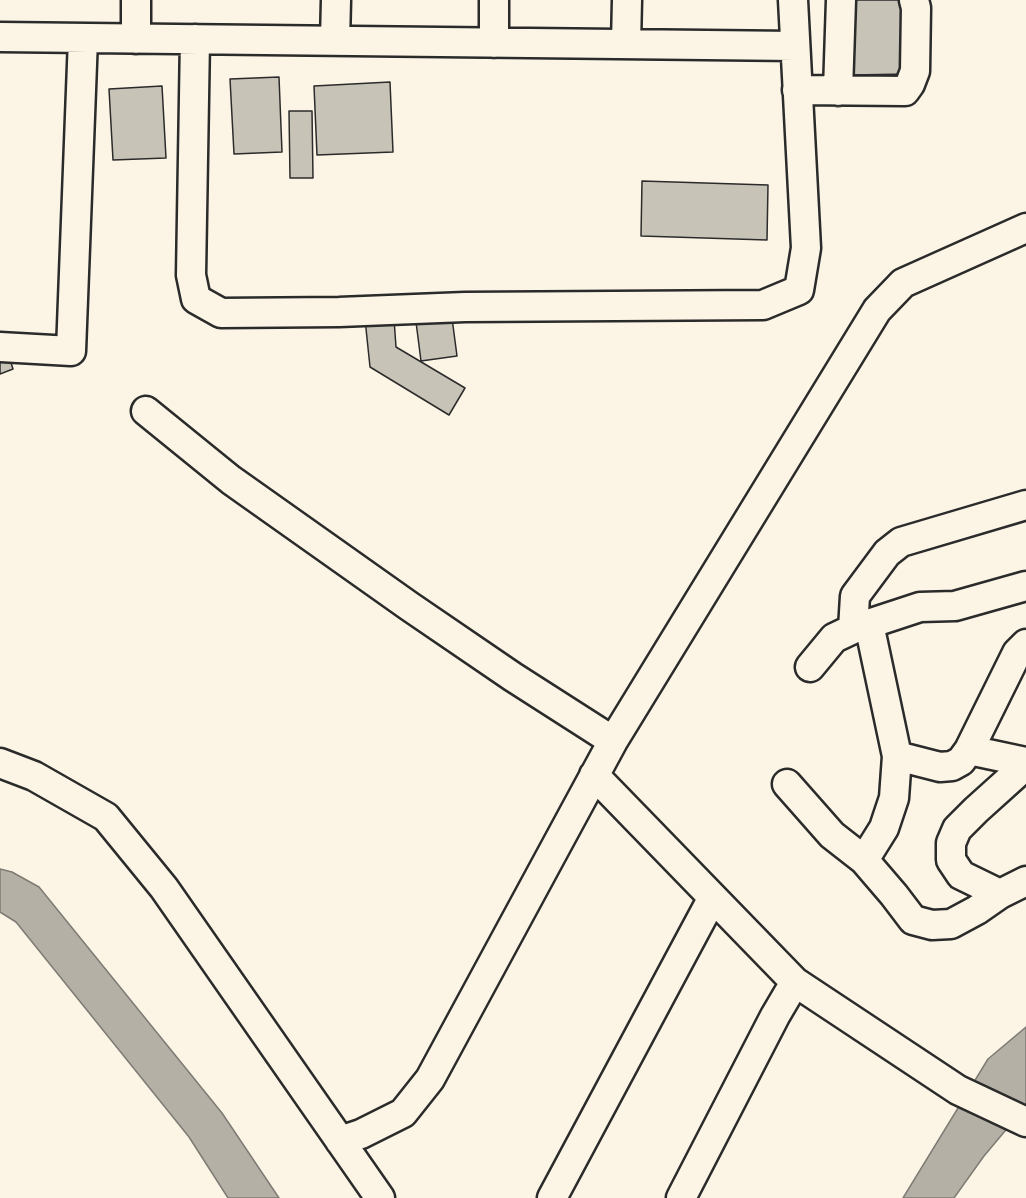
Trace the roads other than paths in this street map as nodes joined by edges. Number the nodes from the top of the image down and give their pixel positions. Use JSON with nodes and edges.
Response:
{"nodes":[{"id":1,"x":136,"y":0,"type":"edge"},
{"id":2,"x":336,"y":0,"type":"edge"},
{"id":3,"x":494,"y":0,"type":"edge"},
{"id":4,"x":627,"y":0,"type":"edge"},
{"id":5,"x":793,"y":0,"type":"edge"},
{"id":6,"x":841,"y":0,"type":"edge"},
{"id":7,"x":914,"y":0,"type":"edge"},
{"id":8,"x":0,"y":37,"type":"edge"},
{"id":9,"x":83,"y":38,"type":"junction"},
{"id":10,"x":136,"y":39,"type":"junction"},
{"id":11,"x":195,"y":39,"type":"junction"},
{"id":12,"x":335,"y":41,"type":"junction"},
{"id":13,"x":494,"y":43,"type":"junction"},
{"id":14,"x":626,"y":44,"type":"junction"},
{"id":15,"x":794,"y":46,"type":"junction"},
{"id":16,"x":796,"y":90,"type":"junction"},
{"id":17,"x":838,"y":91,"type":"junction"},
{"id":18,"x":1026,"y":228,"type":"edge"},
{"id":19,"x":0,"y":347,"type":"edge"},
{"id":20,"x":146,"y":411,"type":"dead end"},
{"id":21,"x":1026,"y":505,"type":"edge"},
{"id":22,"x":1026,"y":586,"type":"edge"},
{"id":23,"x":861,"y":626,"type":"junction"},
{"id":24,"x":1026,"y":644,"type":"edge"},
{"id":25,"x":810,"y":667,"type":"dead end"},
{"id":26,"x":613,"y":741,"type":"junction"},
{"id":27,"x":969,"y":750,"type":"junction"},
{"id":28,"x":897,"y":756,"type":"junction"},
{"id":29,"x":0,"y":763,"type":"edge"},
{"id":30,"x":1026,"y":764,"type":"edge"},
{"id":31,"x":594,"y":775,"type":"junction"},
{"id":32,"x":787,"y":784,"type":"dead end"},
{"id":33,"x":864,"y":860,"type":"junction"},
{"id":34,"x":1026,"y":881,"type":"edge"},
{"id":35,"x":1000,"y":894,"type":"junction"},
{"id":36,"x":712,"y":899,"type":"junction"},
{"id":37,"x":795,"y":982,"type":"junction"},
{"id":38,"x":1026,"y":1122,"type":"edge"},
{"id":39,"x":340,"y":1141,"type":"junction"},
{"id":40,"x":380,"y":1198,"type":"edge"},
{"id":41,"x":552,"y":1198,"type":"edge"},
{"id":42,"x":681,"y":1198,"type":"edge"}],
"edges":[{"from":1,"to":10,"type":"street"},
{"from":2,"to":12,"type":"street"},
{"from":3,"to":13,"type":"street"},
{"from":4,"to":14,"type":"street"},
{"from":5,"to":15,"type":"street"},
{"from":6,"to":17,"type":"street"},
{"from":7,"to":17,"type":"street"},
{"from":8,"to":9,"type":"street"},
{"from":9,"to":10,"type":"street"},
{"from":9,"to":19,"type":"street"},
{"from":10,"to":11,"type":"street"},
{"from":11,"to":12,"type":"street"},
{"from":11,"to":16,"type":"street"},
{"from":12,"to":13,"type":"street"},
{"from":13,"to":14,"type":"street"},
{"from":14,"to":15,"type":"street"},
{"from":15,"to":16,"type":"street"},
{"from":16,"to":17,"type":"street"},
{"from":18,"to":26,"type":"street"},
{"from":20,"to":26,"type":"street"},
{"from":21,"to":23,"type":"street"},
{"from":22,"to":23,"type":"street"},
{"from":23,"to":25,"type":"street"},
{"from":23,"to":28,"type":"street"},
{"from":24,"to":27,"type":"street"},
{"from":26,"to":31,"type":"street"},
{"from":27,"to":28,"type":"street"},
{"from":27,"to":30,"type":"street"},
{"from":28,"to":33,"type":"street"},
{"from":29,"to":39,"type":"street"},
{"from":30,"to":35,"type":"street"},
{"from":31,"to":36,"type":"street"},
{"from":31,"to":39,"type":"street"},
{"from":32,"to":33,"type":"street"},
{"from":33,"to":35,"type":"street"},
{"from":34,"to":35,"type":"street"},
{"from":36,"to":37,"type":"street"},
{"from":36,"to":41,"type":"street"},
{"from":37,"to":38,"type":"street"},
{"from":37,"to":42,"type":"street"},
{"from":39,"to":40,"type":"street"}]}
